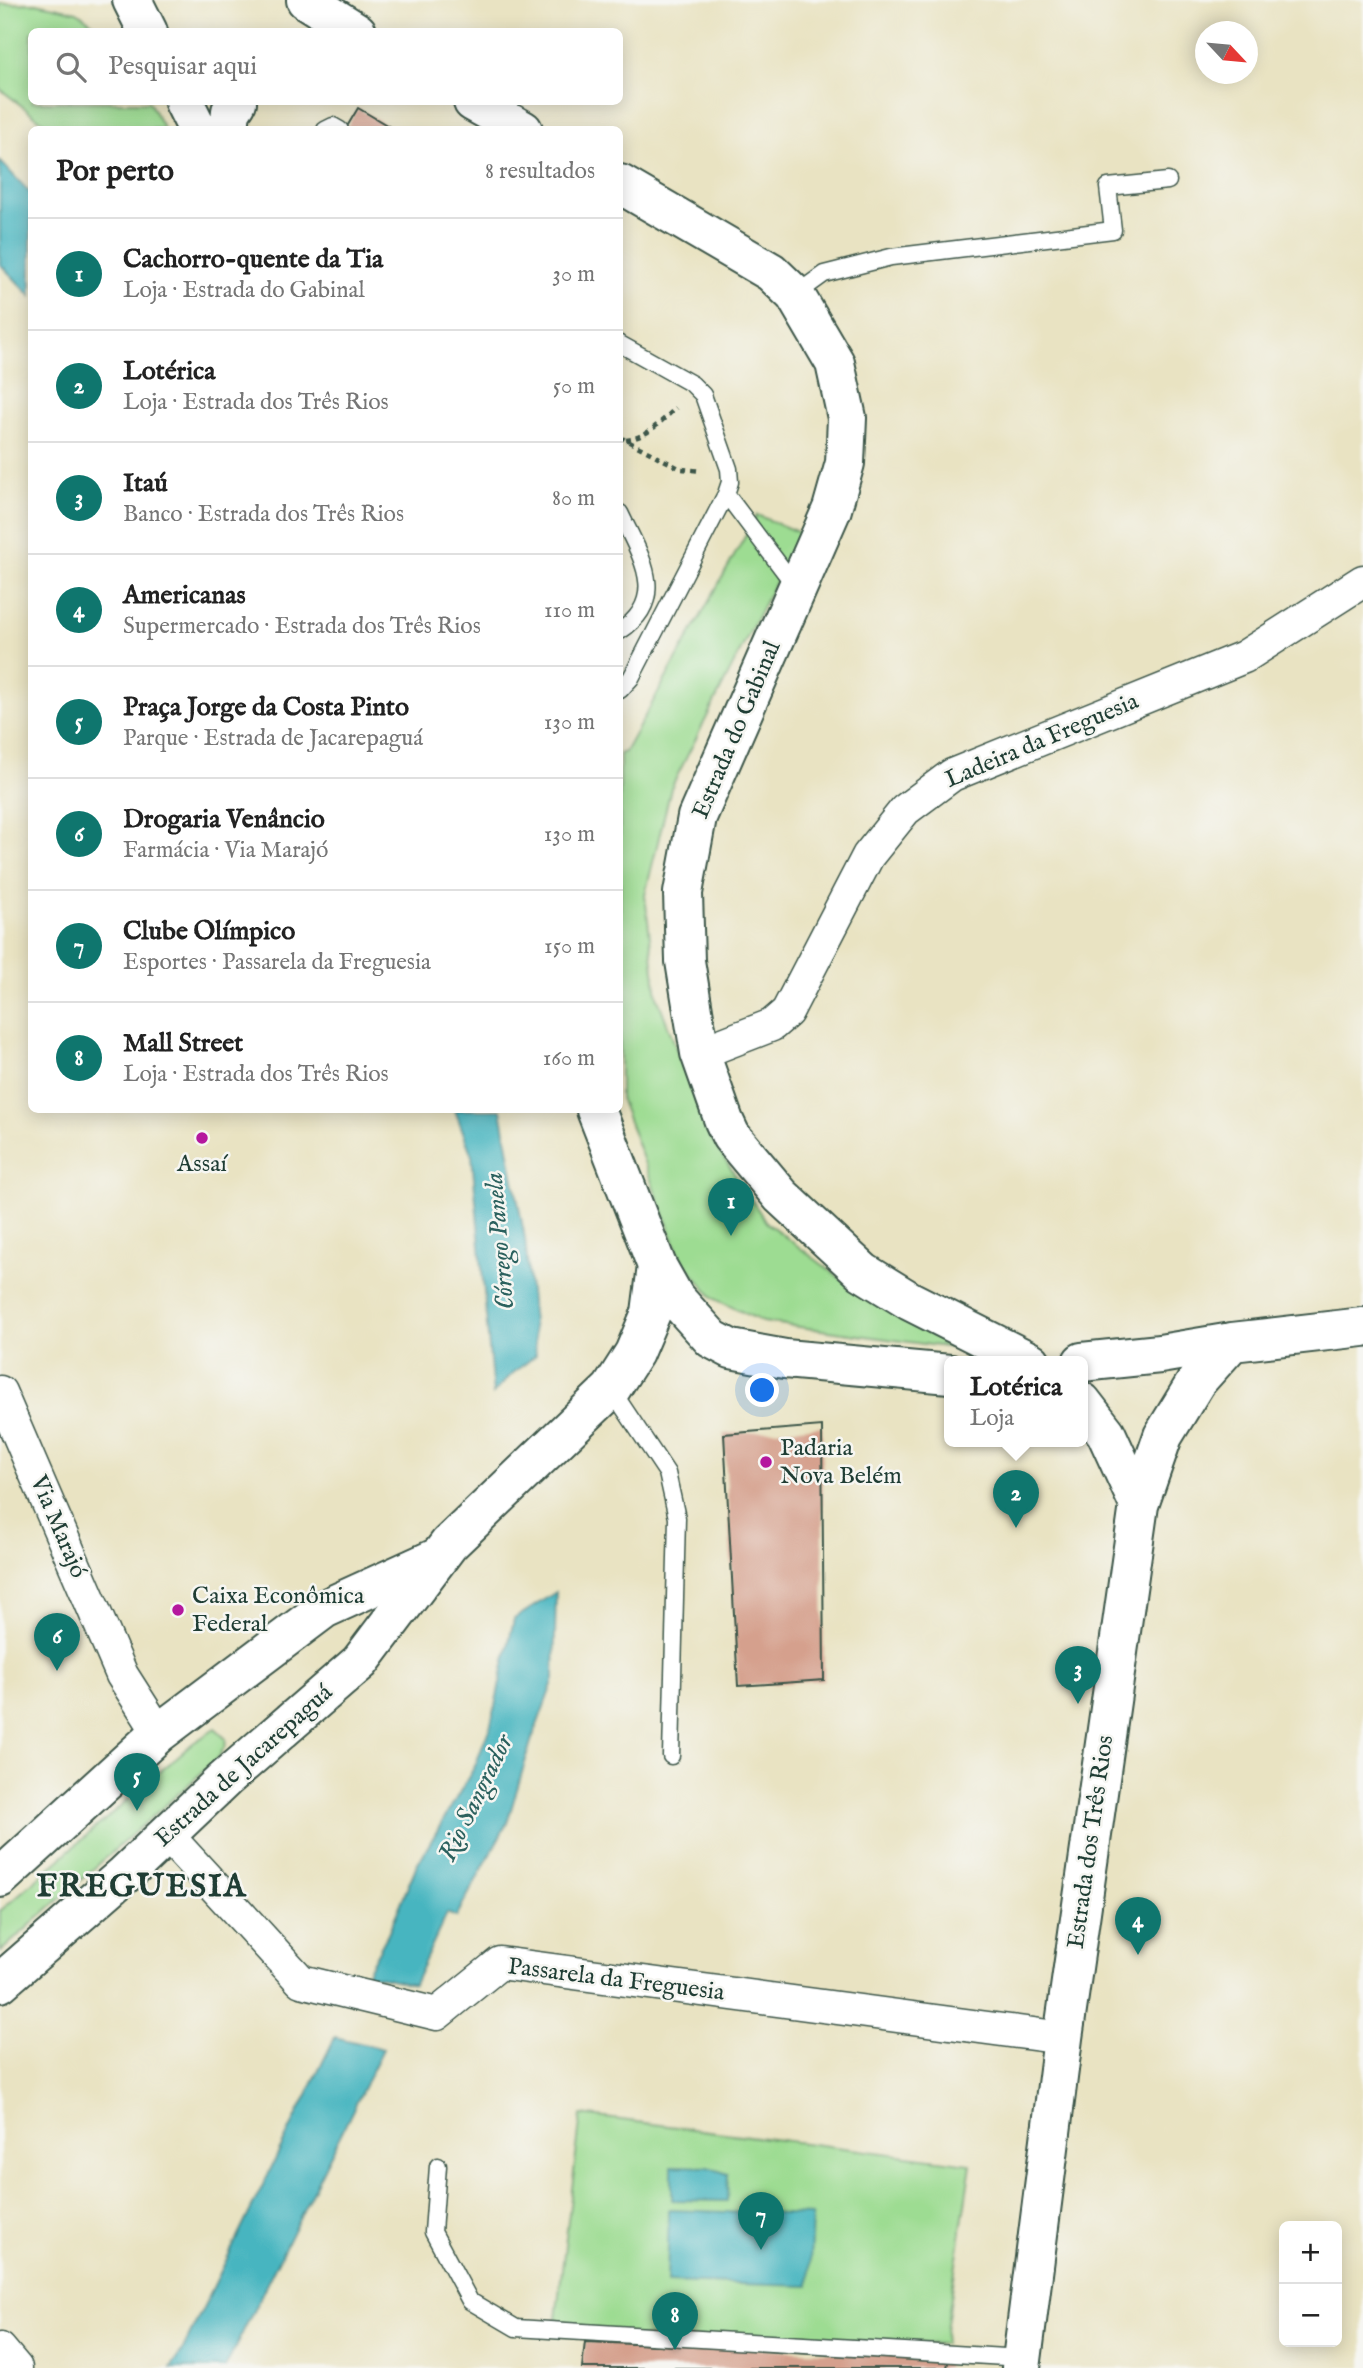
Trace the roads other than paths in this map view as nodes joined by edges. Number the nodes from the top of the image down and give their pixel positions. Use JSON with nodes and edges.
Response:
{"nodes":[{"id":1,"x":132,"y":0,"type":"edge"},
{"id":2,"x":306,"y":0,"type":"edge"},
{"id":3,"x":146,"y":28,"type":"edge"},
{"id":4,"x":351,"y":28,"type":"edge"},
{"id":5,"x":186,"y":105,"type":"edge"},
{"id":6,"x":235,"y":105,"type":"edge"},
{"id":7,"x":478,"y":105,"type":"edge"},
{"id":8,"x":196,"y":126,"type":"edge"},
{"id":9,"x":229,"y":126,"type":"edge"},
{"id":10,"x":516,"y":126,"type":"edge"},
{"id":11,"x":1168,"y":181,"type":"dead end"},
{"id":12,"x":623,"y":186,"type":"edge"},
{"id":13,"x":795,"y":295,"type":"junction"},
{"id":14,"x":623,"y":346,"type":"edge"},
{"id":15,"x":726,"y":494,"type":"junction"},
{"id":16,"x":623,"y":520,"type":"edge"},
{"id":17,"x":1363,"y":581,"type":"edge"},
{"id":18,"x":798,"y":589,"type":"junction"},
{"id":19,"x":623,"y":629,"type":"edge"},
{"id":20,"x":623,"y":687,"type":"edge"},
{"id":21,"x":700,"y":1053,"type":"junction"},
{"id":22,"x":597,"y":1113,"type":"edge"},
{"id":23,"x":657,"y":1266,"type":"junction"},
{"id":24,"x":1363,"y":1327,"type":"edge"},
{"id":25,"x":1233,"y":1342,"type":"junction"},
{"id":26,"x":1019,"y":1356,"type":"edge"},
{"id":27,"x":1088,"y":1361,"type":"edge"},
{"id":28,"x":944,"y":1373,"type":"edge"},
{"id":29,"x":611,"y":1389,"type":"junction"},
{"id":30,"x":0,"y":1392,"type":"edge"},
{"id":31,"x":1088,"y":1409,"type":"edge"},
{"id":32,"x":1139,"y":1505,"type":"junction"},
{"id":33,"x":436,"y":1558,"type":"junction"},
{"id":34,"x":159,"y":1733,"type":"junction"},
{"id":35,"x":671,"y":1756,"type":"dead end"},
{"id":36,"x":167,"y":1835,"type":"junction"},
{"id":37,"x":0,"y":1878,"type":"edge"},
{"id":38,"x":0,"y":1983,"type":"edge"},
{"id":39,"x":1063,"y":2038,"type":"junction"},
{"id":40,"x":439,"y":2166,"type":"dead end"},
{"id":41,"x":0,"y":2349,"type":"edge"},
{"id":42,"x":1021,"y":2363,"type":"edge"},
{"id":43,"x":16,"y":2368,"type":"edge"}],
"edges":[{"from":1,"to":3,"type":"main road"},
{"from":2,"to":4,"type":"main road"},
{"from":5,"to":8,"type":"main road"},
{"from":6,"to":9,"type":"main road"},
{"from":7,"to":10,"type":"main road"},
{"from":11,"to":13,"type":"lane"},
{"from":12,"to":13,"type":"main road","name":"Estrada do Gabinal"},
{"from":13,"to":18,"type":"main road","name":"Estrada do Gabinal"},
{"from":14,"to":15,"type":"lane"},
{"from":15,"to":18,"type":"lane"},
{"from":15,"to":20,"type":"lane"},
{"from":16,"to":19,"type":"lane"},
{"from":17,"to":21,"type":"street","name":"Ladeira da Freguesia"},
{"from":18,"to":21,"type":"main road","name":"Estrada do Gabinal"},
{"from":21,"to":26,"type":"main road","name":"Estrada do Gabinal"},
{"from":22,"to":23,"type":"main road"},
{"from":23,"to":28,"type":"main road"},
{"from":23,"to":29,"type":"main road","name":"Estrada de Jacarepaguá"},
{"from":24,"to":25,"type":"main road"},
{"from":25,"to":27,"type":"main road"},
{"from":25,"to":32,"type":"main road","name":"Estrada dos Três Rios"},
{"from":29,"to":33,"type":"main road","name":"Estrada de Jacarepaguá"},
{"from":29,"to":35,"type":"lane"},
{"from":30,"to":34,"type":"street","name":"Via Marajó"},
{"from":31,"to":32,"type":"main road"},
{"from":32,"to":39,"type":"main road","name":"Estrada dos Três Rios"},
{"from":33,"to":34,"type":"main road","name":"Estrada de Jacarepaguá"},
{"from":33,"to":36,"type":"main road","name":"Estrada de Jacarepaguá"},
{"from":34,"to":37,"type":"main road","name":"Estrada de Jacarepaguá"},
{"from":36,"to":38,"type":"main road","name":"Estrada de Jacarepaguá"},
{"from":36,"to":39,"type":"street","name":"Passarela da Freguesia"},
{"from":39,"to":42,"type":"main road","name":"Estrada dos Três Rios"},
{"from":40,"to":42,"type":"lane"},
{"from":41,"to":43,"type":"street"}]}
